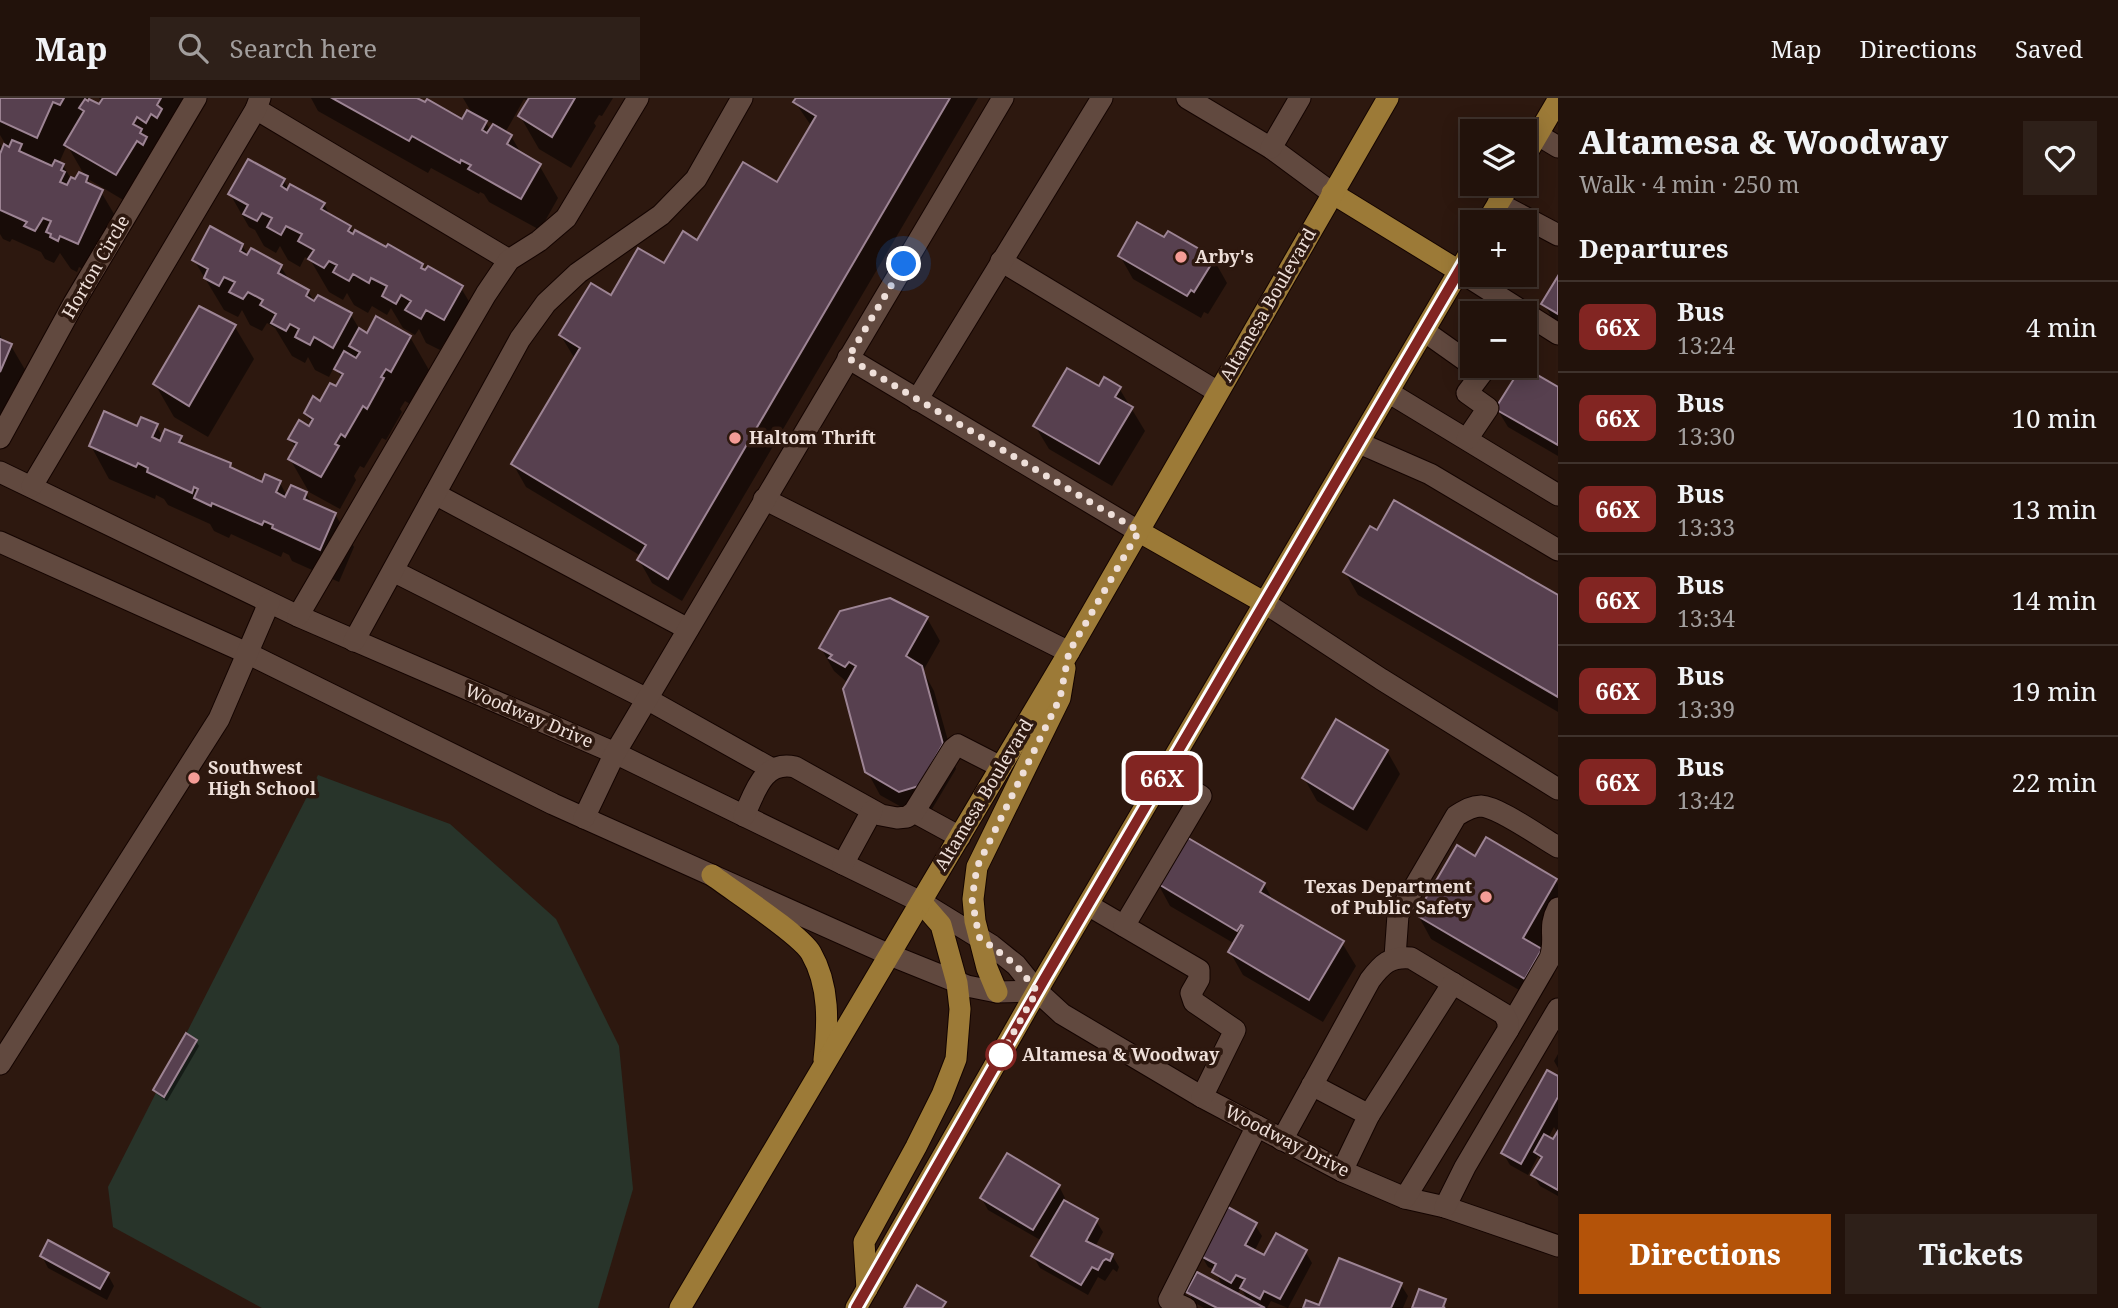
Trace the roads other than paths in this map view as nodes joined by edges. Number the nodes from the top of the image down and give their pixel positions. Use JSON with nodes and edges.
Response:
{"nodes":[{"id":1,"x":196,"y":98,"type":"edge"},
{"id":2,"x":638,"y":98,"type":"edge"},
{"id":3,"x":742,"y":98,"type":"edge"},
{"id":4,"x":1003,"y":98,"type":"edge"},
{"id":5,"x":1102,"y":98,"type":"edge"},
{"id":6,"x":1187,"y":98,"type":"edge"},
{"id":7,"x":1300,"y":98,"type":"edge"},
{"id":8,"x":1388,"y":98,"type":"edge"},
{"id":9,"x":1558,"y":100,"type":"edge"},
{"id":10,"x":258,"y":103,"type":"edge"},
{"id":11,"x":1538,"y":135,"type":"joint"},
{"id":12,"x":1558,"y":147,"type":"edge"},
{"id":13,"x":1271,"y":148,"type":"junction"},
{"id":14,"x":1332,"y":193,"type":"junction"},
{"id":15,"x":1502,"y":196,"type":"edge"},
{"id":16,"x":1498,"y":203,"type":"junction"},
{"id":17,"x":1494,"y":210,"type":"edge"},
{"id":18,"x":1558,"y":235,"type":"edge"},
{"id":19,"x":509,"y":260,"type":"junction"},
{"id":20,"x":1001,"y":261,"type":"junction"},
{"id":21,"x":1459,"y":271,"type":"junction"},
{"id":22,"x":1424,"y":331,"type":"junction"},
{"id":23,"x":1558,"y":334,"type":"edge"},
{"id":24,"x":1460,"y":356,"type":"edge"},
{"id":25,"x":848,"y":358,"type":"junction"},
{"id":26,"x":1478,"y":378,"type":"edge"},
{"id":27,"x":1388,"y":391,"type":"junction"},
{"id":28,"x":1218,"y":392,"type":"junction"},
{"id":29,"x":916,"y":400,"type":"junction"},
{"id":30,"x":0,"y":438,"type":"edge"},
{"id":31,"x":1467,"y":439,"type":"junction"},
{"id":32,"x":1359,"y":443,"type":"junction"},
{"id":33,"x":0,"y":472,"type":"edge"},
{"id":34,"x":32,"y":486,"type":"junction"},
{"id":35,"x":435,"y":494,"type":"junction"},
{"id":36,"x":1558,"y":495,"type":"edge"},
{"id":37,"x":764,"y":499,"type":"junction"},
{"id":38,"x":1139,"y":531,"type":"junction"},
{"id":39,"x":0,"y":542,"type":"edge"},
{"id":40,"x":1558,"y":550,"type":"edge"},
{"id":41,"x":393,"y":571,"type":"junction"},
{"id":42,"x":269,"y":603,"type":"junction"},
{"id":43,"x":1265,"y":603,"type":"junction"},
{"id":44,"x":298,"y":617,"type":"junction"},
{"id":45,"x":688,"y":629,"type":"junction"},
{"id":46,"x":354,"y":641,"type":"junction"},
{"id":47,"x":1069,"y":652,"type":"junction"},
{"id":48,"x":247,"y":653,"type":"junction"},
{"id":49,"x":647,"y":699,"type":"junction"},
{"id":50,"x":615,"y":753,"type":"junction"},
{"id":51,"x":1001,"y":767,"type":"junction"},
{"id":52,"x":772,"y":769,"type":"junction"},
{"id":53,"x":1165,"y":774,"type":"junction"},
{"id":54,"x":1558,"y":789,"type":"edge"},
{"id":55,"x":872,"y":811,"type":"junction"},
{"id":56,"x":914,"y":812,"type":"junction"},
{"id":57,"x":744,"y":816,"type":"junction"},
{"id":58,"x":584,"y":818,"type":"junction"},
{"id":59,"x":960,"y":837,"type":"junction"},
{"id":60,"x":1558,"y":847,"type":"edge"},
{"id":61,"x":843,"y":864,"type":"junction"},
{"id":62,"x":712,"y":875,"type":"junction"},
{"id":63,"x":921,"y":902,"type":"junction"},
{"id":64,"x":1088,"y":905,"type":"junction"},
{"id":65,"x":1558,"y":908,"type":"edge"},
{"id":66,"x":1124,"y":926,"type":"junction"},
{"id":67,"x":979,"y":937,"type":"junction"},
{"id":68,"x":890,"y":955,"type":"junction"},
{"id":69,"x":1395,"y":957,"type":"junction"},
{"id":70,"x":957,"y":983,"type":"junction"},
{"id":71,"x":1453,"y":983,"type":"junction"},
{"id":72,"x":1037,"y":991,"type":"junction"},
{"id":73,"x":998,"y":992,"type":"junction"},
{"id":74,"x":1558,"y":1009,"type":"edge"},
{"id":75,"x":1508,"y":1030,"type":"junction"},
{"id":76,"x":0,"y":1064,"type":"edge"},
{"id":77,"x":824,"y":1066,"type":"junction"},
{"id":78,"x":1312,"y":1085,"type":"junction"},
{"id":79,"x":1202,"y":1097,"type":"junction"},
{"id":80,"x":1369,"y":1115,"type":"junction"},
{"id":81,"x":1257,"y":1126,"type":"junction"},
{"id":82,"x":1282,"y":1140,"type":"junction"},
{"id":83,"x":1342,"y":1171,"type":"junction"},
{"id":84,"x":1405,"y":1198,"type":"junction"},
{"id":85,"x":1445,"y":1207,"type":"junction"},
{"id":86,"x":1558,"y":1246,"type":"edge"},
{"id":87,"x":867,"y":1289,"type":"junction"},
{"id":88,"x":680,"y":1308,"type":"edge"},
{"id":89,"x":856,"y":1308,"type":"edge"},
{"id":90,"x":1186,"y":1308,"type":"edge"}],
"edges":[{"from":1,"to":30,"type":"street","name":"Horton Circle"},
{"from":2,"to":19,"type":"street"},
{"from":3,"to":35,"type":"street"},
{"from":4,"to":25,"type":"street"},
{"from":5,"to":20,"type":"street"},
{"from":6,"to":13,"type":"street"},
{"from":7,"to":13,"type":"street"},
{"from":8,"to":14,"type":"main road","name":"Altamesa Boulevard"},
{"from":9,"to":11,"type":"main road"},
{"from":10,"to":19,"type":"street"},
{"from":10,"to":34,"type":"street"},
{"from":11,"to":12,"type":"street"},
{"from":13,"to":14,"type":"street"},
{"from":14,"to":21,"type":"main road"},
{"from":14,"to":28,"type":"main road","name":"Altamesa Boulevard"},
{"from":15,"to":16,"type":"main road"},
{"from":16,"to":17,"type":"main road"},
{"from":16,"to":18,"type":"street"},
{"from":19,"to":44,"type":"street"},
{"from":20,"to":28,"type":"street"},
{"from":20,"to":29,"type":"street"},
{"from":21,"to":22,"type":"main road"},
{"from":21,"to":23,"type":"street"},
{"from":22,"to":24,"type":"street"},
{"from":22,"to":27,"type":"main road"},
{"from":25,"to":29,"type":"street"},
{"from":25,"to":37,"type":"street"},
{"from":26,"to":31,"type":"street"},
{"from":27,"to":31,"type":"street"},
{"from":27,"to":32,"type":"main road"},
{"from":28,"to":38,"type":"main road","name":"Altamesa Boulevard"},
{"from":29,"to":38,"type":"street"},
{"from":31,"to":36,"type":"street"},
{"from":32,"to":40,"type":"street"},
{"from":32,"to":43,"type":"main road"},
{"from":33,"to":34,"type":"street","name":"Woodway Drive"},
{"from":34,"to":42,"type":"street","name":"Woodway Drive"},
{"from":35,"to":41,"type":"street"},
{"from":35,"to":45,"type":"street"},
{"from":37,"to":45,"type":"street"},
{"from":37,"to":47,"type":"street"},
{"from":38,"to":43,"type":"main road"},
{"from":38,"to":47,"type":"main road","name":"Altamesa Boulevard"},
{"from":39,"to":48,"type":"street"},
{"from":41,"to":46,"type":"street"},
{"from":41,"to":49,"type":"street"},
{"from":42,"to":44,"type":"street","name":"Woodway Drive"},
{"from":42,"to":48,"type":"street"},
{"from":43,"to":53,"type":"main road"},
{"from":43,"to":54,"type":"street"},
{"from":44,"to":46,"type":"street","name":"Woodway Drive"},
{"from":45,"to":49,"type":"street"},
{"from":46,"to":50,"type":"street","name":"Woodway Drive"},
{"from":47,"to":51,"type":"main road","name":"Altamesa Boulevard"},
{"from":47,"to":67,"type":"main road"},
{"from":48,"to":58,"type":"street"},
{"from":48,"to":76,"type":"street"},
{"from":49,"to":50,"type":"street"},
{"from":49,"to":52,"type":"street"},
{"from":50,"to":57,"type":"street","name":"Woodway Drive"},
{"from":50,"to":58,"type":"street"},
{"from":51,"to":56,"type":"street"},
{"from":51,"to":59,"type":"main road","name":"Altamesa Boulevard"},
{"from":52,"to":55,"type":"street"},
{"from":52,"to":57,"type":"street"},
{"from":53,"to":64,"type":"main road"},
{"from":53,"to":66,"type":"street"},
{"from":55,"to":56,"type":"street"},
{"from":55,"to":61,"type":"street"},
{"from":56,"to":59,"type":"street"},
{"from":57,"to":61,"type":"street","name":"Woodway Drive"},
{"from":58,"to":62,"type":"street"},
{"from":59,"to":63,"type":"main road","name":"Altamesa Boulevard"},
{"from":60,"to":69,"type":"street"},
{"from":61,"to":63,"type":"street","name":"Woodway Drive"},
{"from":62,"to":68,"type":"street"},
{"from":62,"to":77,"type":"main road"},
{"from":63,"to":67,"type":"street","name":"Woodway Drive"},
{"from":63,"to":68,"type":"main road","name":"Altamesa Boulevard"},
{"from":63,"to":70,"type":"main road"},
{"from":64,"to":66,"type":"street"},
{"from":64,"to":72,"type":"main road"},
{"from":65,"to":75,"type":"street"},
{"from":66,"to":79,"type":"street"},
{"from":67,"to":72,"type":"street","name":"Woodway Drive"},
{"from":67,"to":73,"type":"main road"},
{"from":68,"to":70,"type":"street"},
{"from":68,"to":77,"type":"main road","name":"Altamesa Boulevard"},
{"from":69,"to":71,"type":"street"},
{"from":69,"to":78,"type":"street"},
{"from":70,"to":73,"type":"street"},
{"from":70,"to":87,"type":"main road"},
{"from":71,"to":75,"type":"street"},
{"from":71,"to":80,"type":"street"},
{"from":72,"to":73,"type":"street"},
{"from":72,"to":79,"type":"street","name":"Woodway Drive"},
{"from":72,"to":87,"type":"main road"},
{"from":74,"to":85,"type":"street"},
{"from":75,"to":84,"type":"street"},
{"from":77,"to":88,"type":"main road","name":"Altamesa Boulevard"},
{"from":78,"to":80,"type":"street"},
{"from":78,"to":82,"type":"street"},
{"from":79,"to":81,"type":"street","name":"Woodway Drive"},
{"from":80,"to":83,"type":"street"},
{"from":81,"to":82,"type":"street","name":"Woodway Drive"},
{"from":81,"to":90,"type":"street"},
{"from":82,"to":83,"type":"street","name":"Woodway Drive"},
{"from":83,"to":84,"type":"street","name":"Woodway Drive"},
{"from":84,"to":85,"type":"street","name":"Woodway Drive"},
{"from":85,"to":86,"type":"street","name":"Woodway Drive"},
{"from":87,"to":89,"type":"main road"}]}
